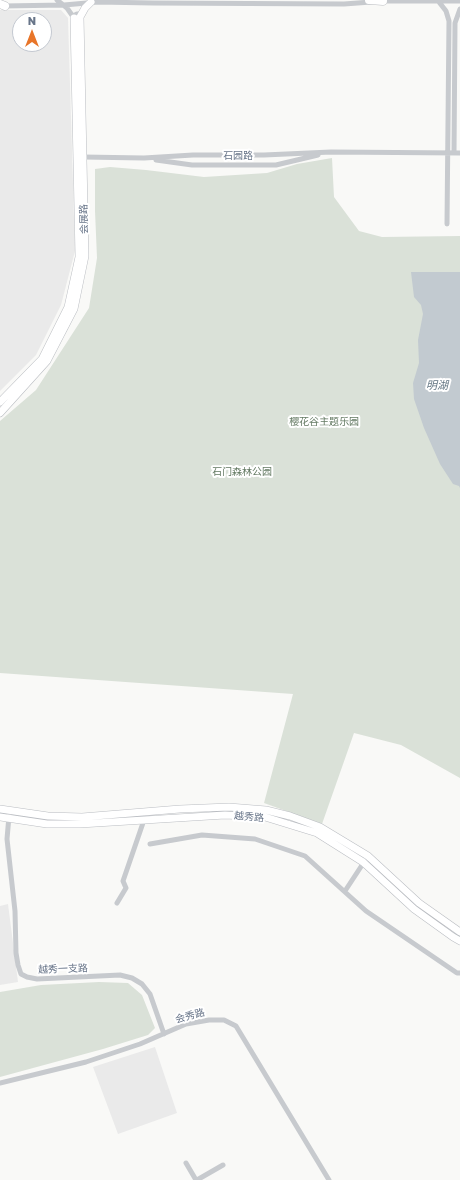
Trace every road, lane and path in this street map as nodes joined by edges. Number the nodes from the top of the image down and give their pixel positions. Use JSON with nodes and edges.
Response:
{"nodes":[{"id":1,"x":57,"y":0,"type":"edge"},
{"id":2,"x":369,"y":0,"type":"edge"},
{"id":3,"x":93,"y":1,"type":"edge"},
{"id":4,"x":383,"y":1,"type":"junction"},
{"id":5,"x":460,"y":1,"type":"edge"},
{"id":6,"x":439,"y":2,"type":"junction"},
{"id":7,"x":2,"y":5,"type":"edge"},
{"id":8,"x":64,"y":5,"type":"junction"},
{"id":9,"x":460,"y":9,"type":"edge"},
{"id":10,"x":77,"y":17,"type":"junction"},
{"id":11,"x":331,"y":152,"type":"junction"},
{"id":12,"x":448,"y":153,"type":"junction"},
{"id":13,"x":457,"y":153,"type":"edge"},
{"id":14,"x":83,"y":158,"type":"junction"},
{"id":15,"x":144,"y":158,"type":"junction"},
{"id":16,"x":447,"y":224,"type":"dead end"},
{"id":17,"x":0,"y":402,"type":"edge"},
{"id":18,"x":0,"y":413,"type":"edge"},
{"id":19,"x":0,"y":809,"type":"edge"},
{"id":20,"x":9,"y":815,"type":"junction"},
{"id":21,"x":0,"y":817,"type":"edge"},
{"id":22,"x":144,"y":820,"type":"junction"},
{"id":23,"x":150,"y":844,"type":"dead end"},
{"id":24,"x":366,"y":859,"type":"junction"},
{"id":25,"x":345,"y":890,"type":"junction"},
{"id":26,"x":117,"y":903,"type":"dead end"},
{"id":27,"x":460,"y":932,"type":"edge"},
{"id":28,"x":460,"y":941,"type":"edge"},
{"id":29,"x":460,"y":973,"type":"edge"},
{"id":30,"x":164,"y":1034,"type":"junction"},
{"id":31,"x":0,"y":1083,"type":"edge"},
{"id":32,"x":186,"y":1164,"type":"dead end"},
{"id":33,"x":223,"y":1165,"type":"dead end"},
{"id":34,"x":197,"y":1180,"type":"edge"},
{"id":35,"x":329,"y":1180,"type":"edge"}],
"edges":[{"from":1,"to":8,"type":"street"},
{"from":2,"to":4,"type":"highway"},
{"from":3,"to":4,"type":"street"},
{"from":3,"to":8,"type":"street"},
{"from":3,"to":10,"type":"main road"},
{"from":4,"to":6,"type":"street"},
{"from":5,"to":6,"type":"street"},
{"from":6,"to":12,"type":"street"},
{"from":7,"to":8,"type":"street"},
{"from":8,"to":10,"type":"street"},
{"from":9,"to":13,"type":"street","name":"石园路"},
{"from":10,"to":14,"type":"main road","name":"会展路"},
{"from":10,"to":17,"type":"main road","name":"会展路"},
{"from":11,"to":12,"type":"street","name":"石园路"},
{"from":11,"to":15,"type":"street","name":"石园路"},
{"from":11,"to":15,"type":"street","name":"石园路"},
{"from":12,"to":13,"type":"street","name":"石园路"},
{"from":12,"to":16,"type":"street"},
{"from":14,"to":15,"type":"street","name":"石园路"},
{"from":14,"to":18,"type":"main road","name":"会展路"},
{"from":19,"to":20,"type":"main road","name":"越秀路"},
{"from":20,"to":21,"type":"main road","name":"越秀路"},
{"from":20,"to":22,"type":"main road","name":"越秀路"},
{"from":20,"to":24,"type":"main road","name":"越秀路"},
{"from":20,"to":30,"type":"street","name":"越秀一支路"},
{"from":22,"to":24,"type":"main road","name":"越秀路"},
{"from":22,"to":26,"type":"street"},
{"from":23,"to":25,"type":"street"},
{"from":24,"to":25,"type":"street"},
{"from":24,"to":27,"type":"main road","name":"越秀路"},
{"from":24,"to":28,"type":"main road","name":"越秀路"},
{"from":25,"to":29,"type":"street"},
{"from":30,"to":31,"type":"street","name":"会秀路"},
{"from":30,"to":35,"type":"street","name":"会秀路"},
{"from":32,"to":34,"type":"street"},
{"from":33,"to":34,"type":"street"}]}
